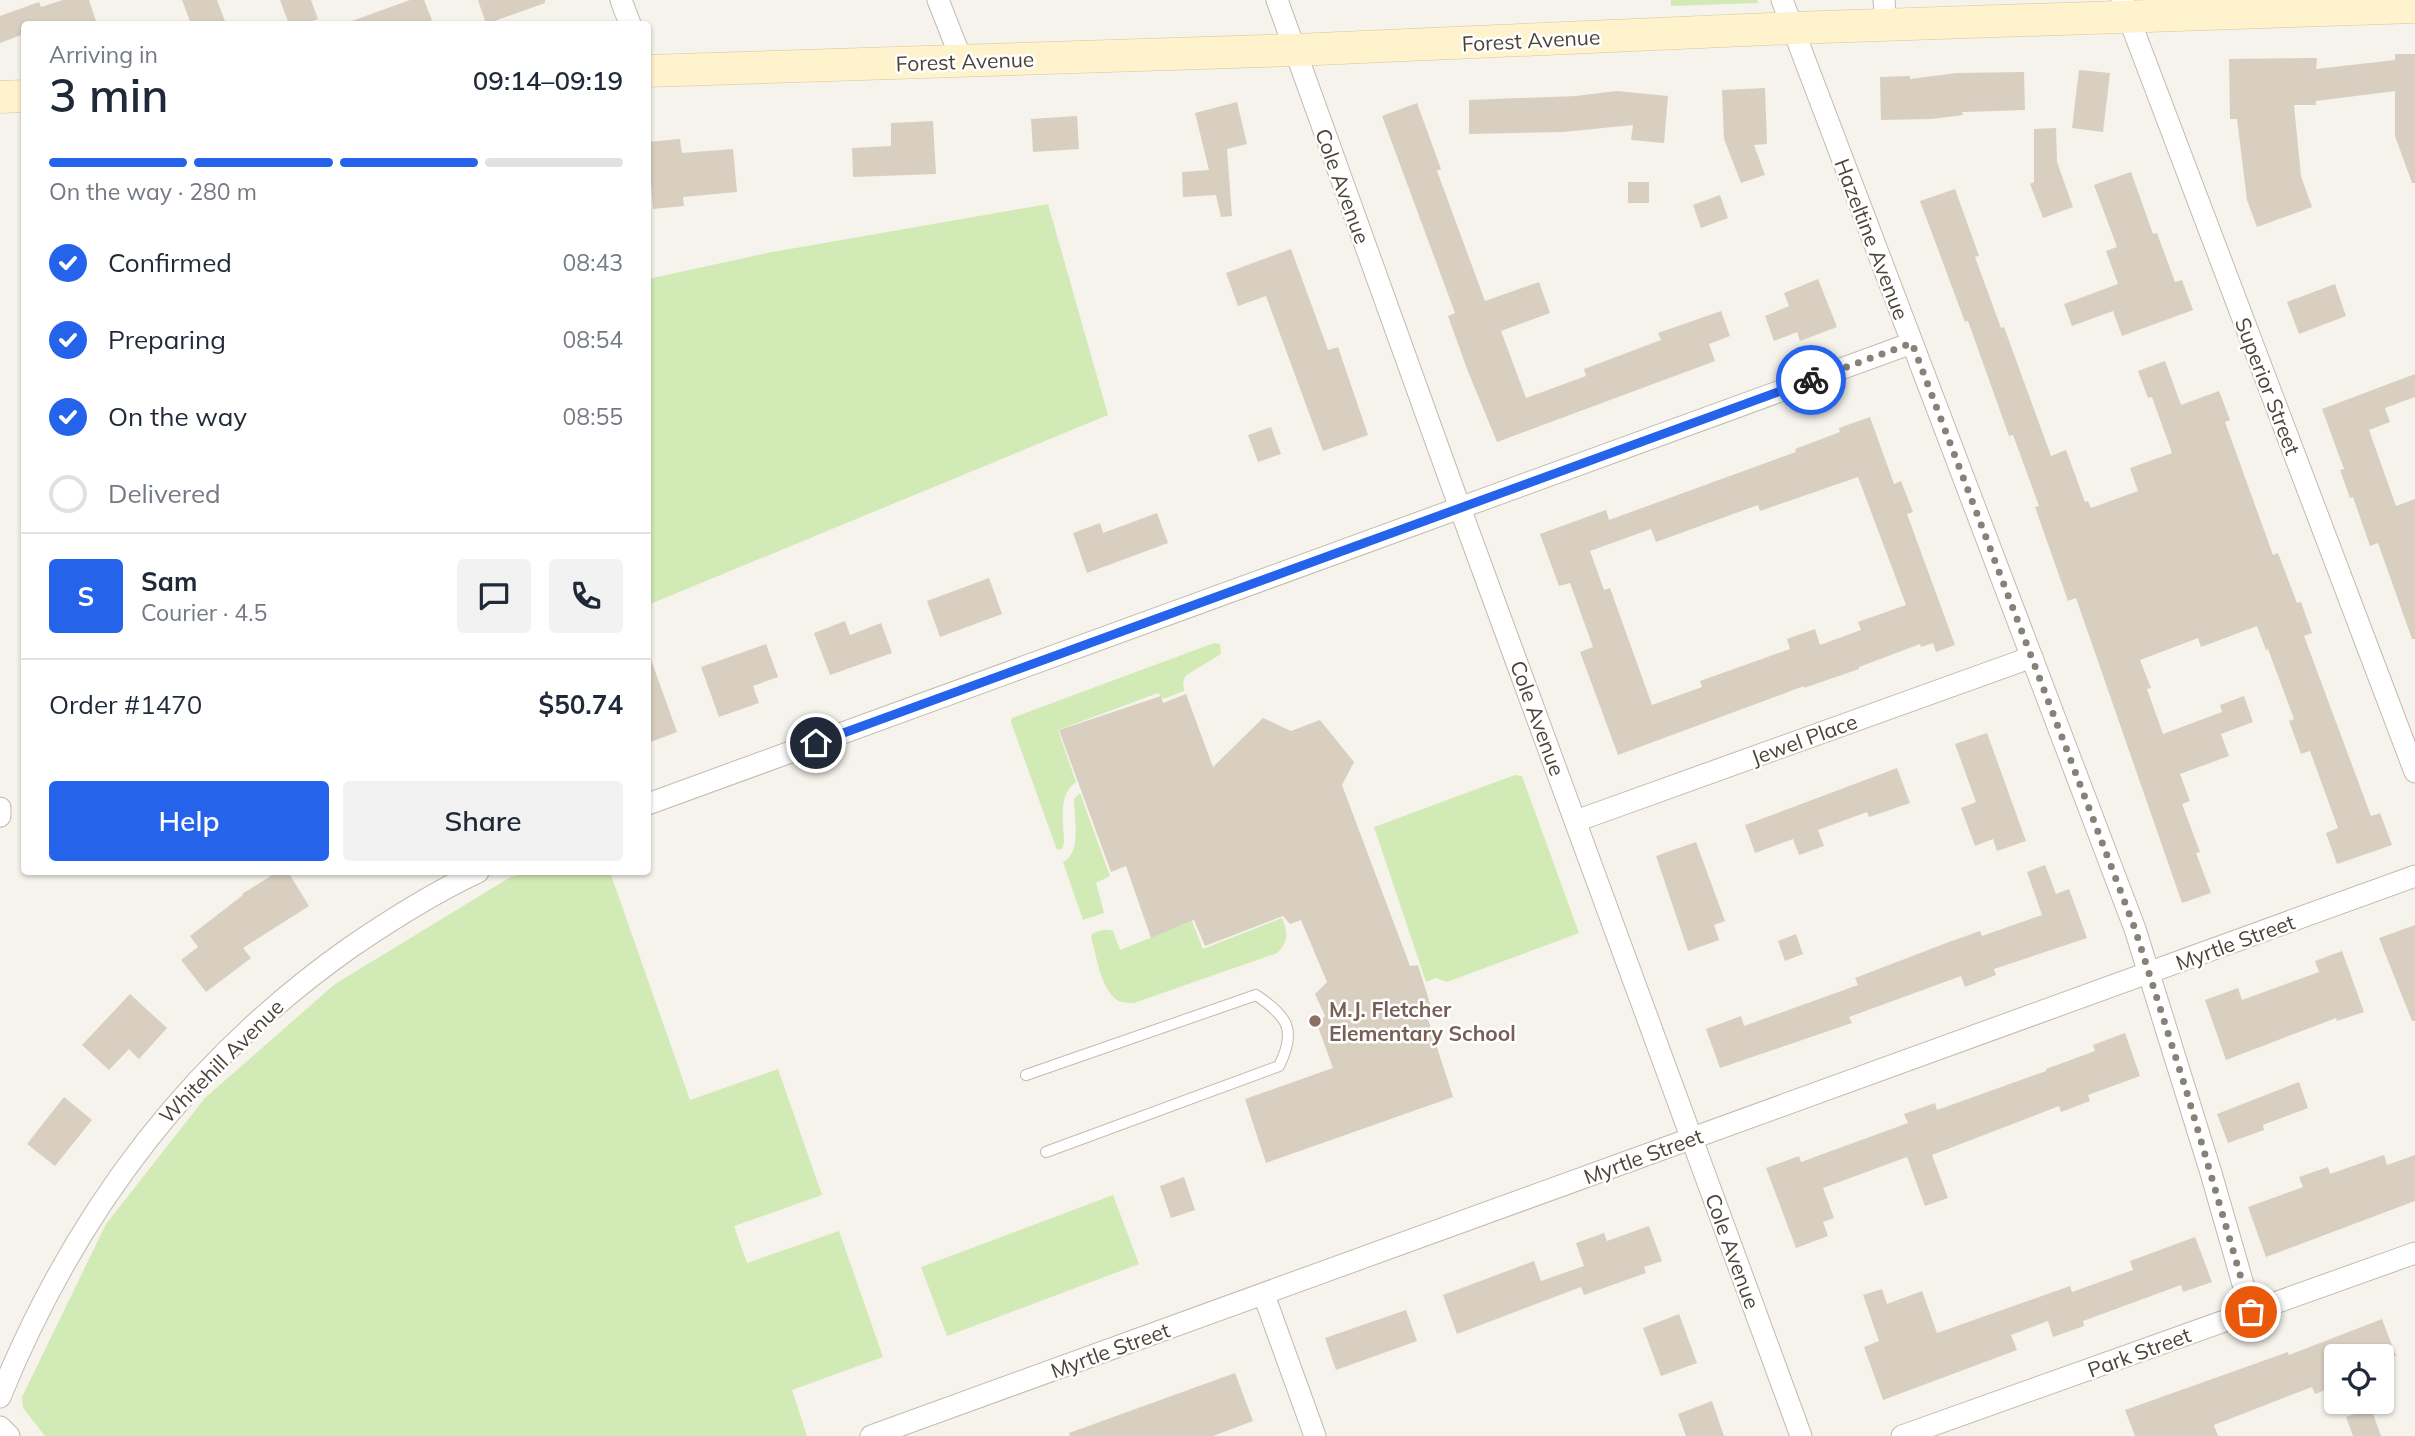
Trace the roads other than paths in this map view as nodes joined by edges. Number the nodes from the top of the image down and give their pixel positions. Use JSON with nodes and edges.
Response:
{"nodes":[{"id":1,"x":621,"y":0,"type":"edge"},
{"id":2,"x":938,"y":0,"type":"edge"},
{"id":3,"x":1277,"y":0,"type":"edge"},
{"id":4,"x":2415,"y":7,"type":"edge"},
{"id":5,"x":2124,"y":8,"type":"edge"},
{"id":6,"x":1885,"y":12,"type":"edge"},
{"id":7,"x":1787,"y":14,"type":"edge"},
{"id":8,"x":629,"y":21,"type":"edge"},
{"id":9,"x":1295,"y":50,"type":"junction"},
{"id":10,"x":962,"y":61,"type":"junction"},
{"id":11,"x":651,"y":71,"type":"edge"},
{"id":12,"x":21,"y":96,"type":"edge"},
{"id":13,"x":0,"y":97,"type":"edge"},
{"id":14,"x":1912,"y":343,"type":"junction"},
{"id":15,"x":1460,"y":508,"type":"junction"},
{"id":16,"x":2032,"y":657,"type":"junction"},
{"id":17,"x":2415,"y":772,"type":"edge"},
{"id":18,"x":651,"y":803,"type":"edge"},
{"id":19,"x":0,"y":808,"type":"edge"},
{"id":20,"x":0,"y":816,"type":"edge"},
{"id":21,"x":1576,"y":821,"type":"junction"},
{"id":22,"x":472,"y":875,"type":"edge"},
{"id":23,"x":2415,"y":876,"type":"edge"},
{"id":24,"x":2150,"y":972,"type":"junction"},
{"id":25,"x":1026,"y":1075,"type":"dead end"},
{"id":26,"x":1692,"y":1139,"type":"junction"},
{"id":27,"x":1046,"y":1153,"type":"dead end"},
{"id":28,"x":2415,"y":1253,"type":"edge"},
{"id":29,"x":1264,"y":1295,"type":"junction"},
{"id":30,"x":2251,"y":1312,"type":"junction"},
{"id":31,"x":0,"y":1397,"type":"edge"},
{"id":32,"x":0,"y":1427,"type":"edge"},
{"id":33,"x":9,"y":1436,"type":"edge"},
{"id":34,"x":871,"y":1436,"type":"edge"},
{"id":35,"x":1315,"y":1436,"type":"edge"},
{"id":36,"x":1801,"y":1436,"type":"edge"},
{"id":37,"x":1902,"y":1436,"type":"edge"}],
"edges":[{"from":1,"to":8,"type":"street"},
{"from":2,"to":10,"type":"street"},
{"from":3,"to":9,"type":"street","name":"Cole Avenue"},
{"from":4,"to":5,"type":"main road","name":"Forest Avenue"},
{"from":5,"to":6,"type":"main road","name":"Forest Avenue"},
{"from":5,"to":17,"type":"street","name":"Superior Street"},
{"from":6,"to":7,"type":"main road","name":"Forest Avenue"},
{"from":7,"to":9,"type":"main road","name":"Forest Avenue"},
{"from":7,"to":14,"type":"street","name":"Hazeltine Avenue"},
{"from":9,"to":10,"type":"main road","name":"Forest Avenue"},
{"from":9,"to":15,"type":"street","name":"Cole Avenue"},
{"from":10,"to":11,"type":"main road","name":"Forest Avenue"},
{"from":12,"to":13,"type":"main road"},
{"from":14,"to":15,"type":"street"},
{"from":14,"to":16,"type":"street","name":"Hazeltine Avenue"},
{"from":15,"to":18,"type":"street"},
{"from":15,"to":21,"type":"street","name":"Cole Avenue"},
{"from":16,"to":21,"type":"street","name":"Jewel Place"},
{"from":16,"to":24,"type":"street","name":"Hazeltine Avenue"},
{"from":19,"to":20,"type":"street"},
{"from":21,"to":26,"type":"street","name":"Cole Avenue"},
{"from":22,"to":31,"type":"street","name":"Whitehill Avenue"},
{"from":23,"to":24,"type":"street","name":"Myrtle Street"},
{"from":24,"to":26,"type":"street","name":"Myrtle Street"},
{"from":24,"to":30,"type":"street","name":"Hazeltine Avenue"},
{"from":25,"to":27,"type":"lane"},
{"from":26,"to":29,"type":"street","name":"Myrtle Street"},
{"from":26,"to":36,"type":"street","name":"Cole Avenue"},
{"from":28,"to":30,"type":"street","name":"Park Street"},
{"from":29,"to":34,"type":"street","name":"Myrtle Street"},
{"from":29,"to":35,"type":"street"},
{"from":30,"to":37,"type":"street","name":"Park Street"},
{"from":32,"to":33,"type":"street"}]}
